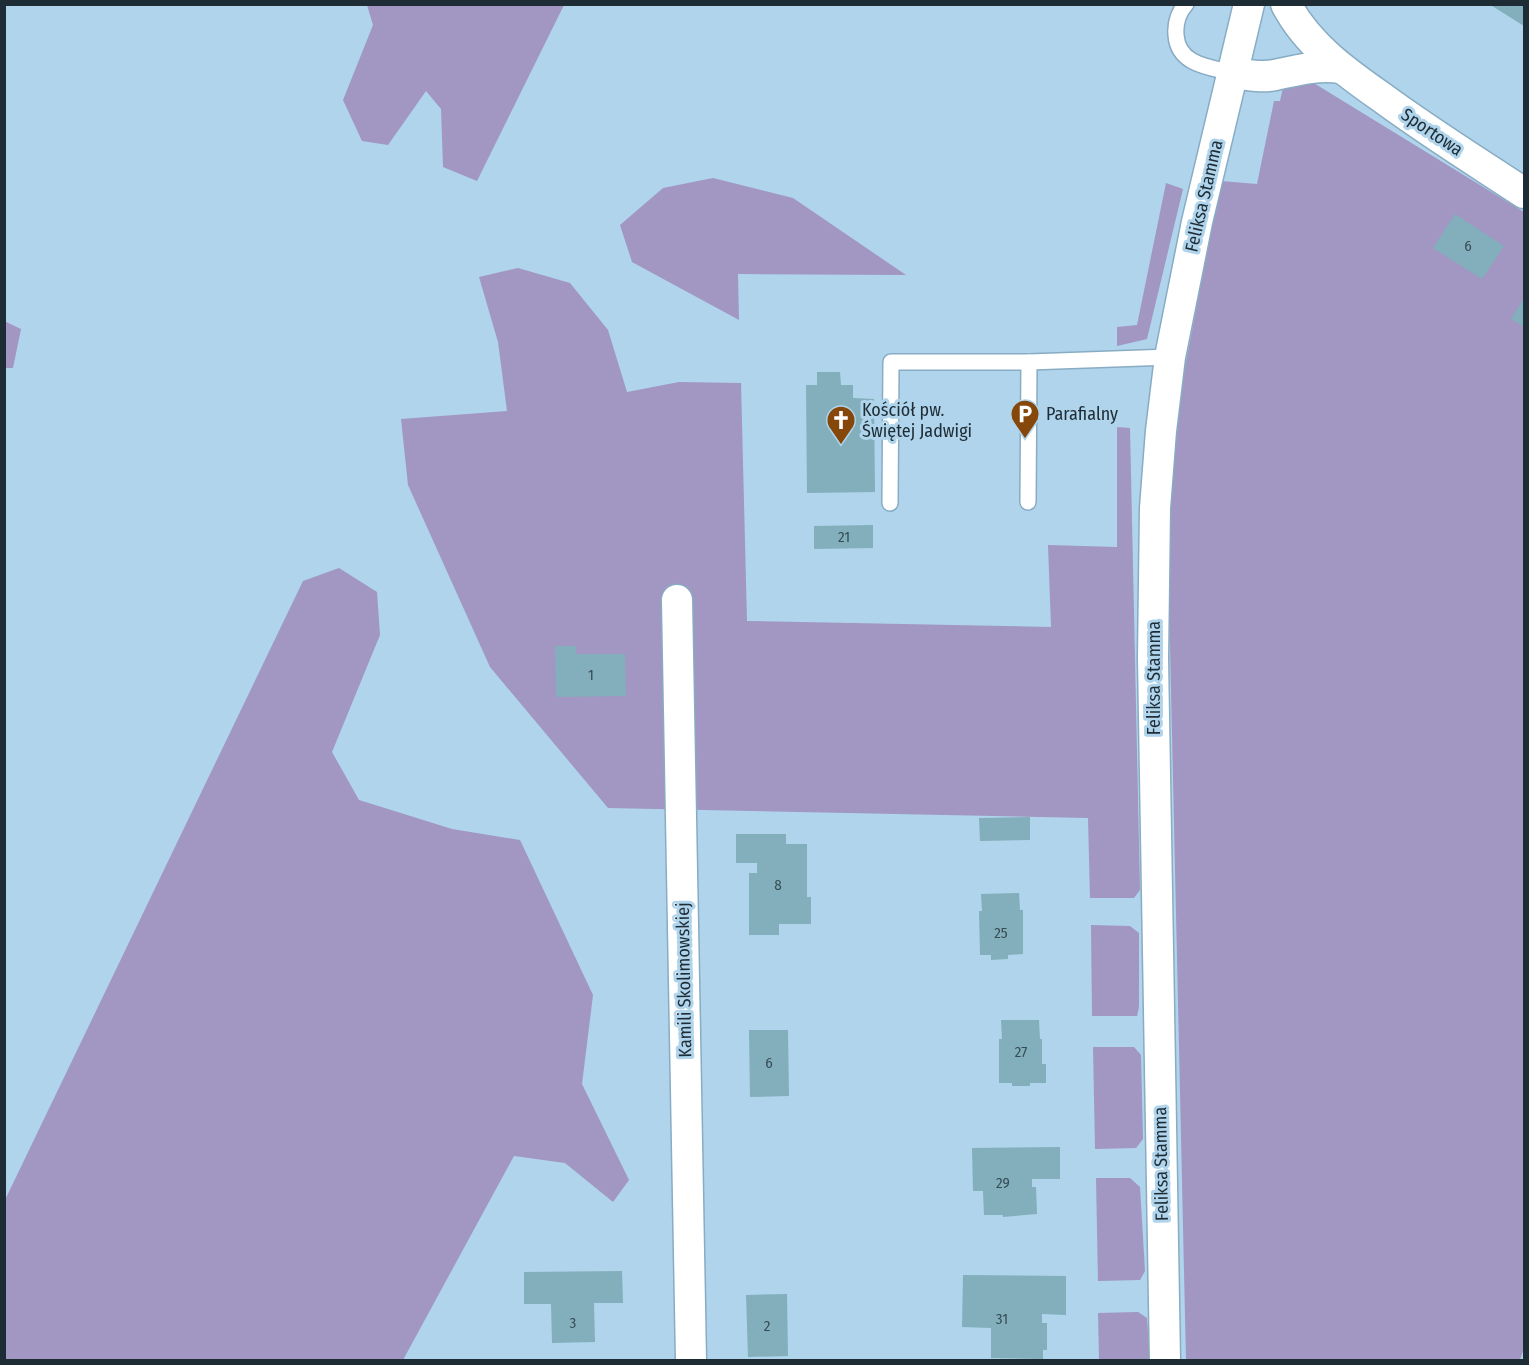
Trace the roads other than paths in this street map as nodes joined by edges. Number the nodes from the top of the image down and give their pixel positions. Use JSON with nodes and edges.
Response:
{"nodes":[{"id":1,"x":1186,"y":4,"type":"edge"},
{"id":2,"x":1250,"y":4,"type":"edge"},
{"id":3,"x":1286,"y":4,"type":"edge"},
{"id":4,"x":1341,"y":68,"type":"junction"},
{"id":5,"x":1233,"y":73,"type":"junction"},
{"id":6,"x":1524,"y":193,"type":"edge"},
{"id":7,"x":1170,"y":357,"type":"junction"},
{"id":8,"x":1029,"y":362,"type":"junction"},
{"id":9,"x":1028,"y":502,"type":"dead end"},
{"id":10,"x":890,"y":503,"type":"dead end"},
{"id":11,"x":677,"y":600,"type":"dead end"},
{"id":12,"x":691,"y":1360,"type":"edge"},
{"id":13,"x":1165,"y":1360,"type":"edge"}],
"edges":[{"from":1,"to":5,"type":"lane"},
{"from":2,"to":5,"type":"street","name":"Feliksa Stamma"},
{"from":3,"to":4,"type":"street","name":"Sportowa"},
{"from":4,"to":5,"type":"street"},
{"from":4,"to":6,"type":"street","name":"Sportowa"},
{"from":5,"to":7,"type":"street","name":"Feliksa Stamma"},
{"from":7,"to":8,"type":"lane"},
{"from":7,"to":13,"type":"street","name":"Feliksa Stamma"},
{"from":8,"to":9,"type":"lane"},
{"from":8,"to":10,"type":"lane"},
{"from":11,"to":12,"type":"street","name":"Kamili Skolimowskiej"}]}
